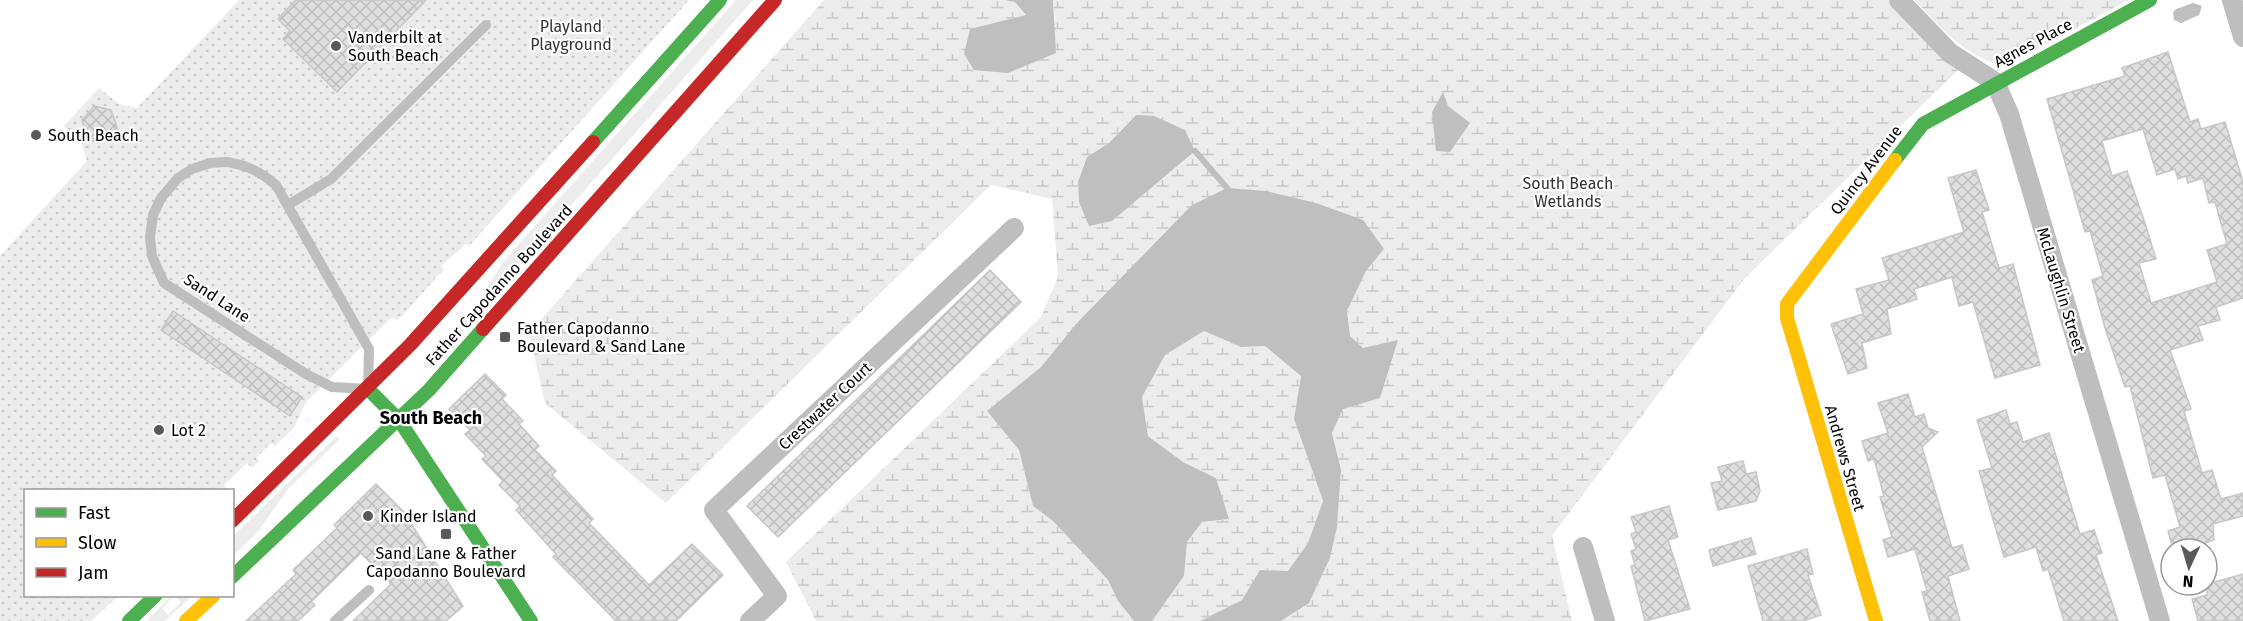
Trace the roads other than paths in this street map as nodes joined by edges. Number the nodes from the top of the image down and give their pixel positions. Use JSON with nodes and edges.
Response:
{"nodes":[{"id":1,"x":720,"y":0,"type":"edge"},
{"id":2,"x":775,"y":0,"type":"edge"},
{"id":3,"x":1899,"y":0,"type":"edge"},
{"id":4,"x":2150,"y":0,"type":"edge"},
{"id":5,"x":2232,"y":0,"type":"edge"},
{"id":6,"x":486,"y":25,"type":"dead end"},
{"id":7,"x":2243,"y":37,"type":"edge"},
{"id":8,"x":1995,"y":82,"type":"junction"},
{"id":9,"x":288,"y":205,"type":"junction"},
{"id":10,"x":1014,"y":228,"type":"dead end"},
{"id":11,"x":1787,"y":304,"type":"joint"},
{"id":12,"x":368,"y":389,"type":"junction"},
{"id":13,"x":399,"y":420,"type":"junction"},
{"id":14,"x":234,"y":519,"type":"edge"},
{"id":15,"x":1583,"y":547,"type":"dead end"},
{"id":16,"x":234,"y":575,"type":"edge"},
{"id":17,"x":369,"y":590,"type":"dead end"},
{"id":18,"x":154,"y":597,"type":"edge"},
{"id":19,"x":212,"y":597,"type":"edge"},
{"id":20,"x":129,"y":621,"type":"edge"},
{"id":21,"x":186,"y":621,"type":"edge"},
{"id":22,"x":335,"y":621,"type":"edge"},
{"id":23,"x":531,"y":621,"type":"edge"},
{"id":24,"x":750,"y":621,"type":"edge"},
{"id":25,"x":1605,"y":621,"type":"edge"},
{"id":26,"x":1876,"y":621,"type":"edge"},
{"id":27,"x":2160,"y":621,"type":"edge"}],
"edges":[{"from":1,"to":12,"type":"main road","name":"Father Capodanno Boulevard"},
{"from":2,"to":13,"type":"main road","name":"Father Capodanno Boulevard"},
{"from":3,"to":8,"type":"street"},
{"from":4,"to":8,"type":"main road","name":"Agnes Place"},
{"from":5,"to":7,"type":"street"},
{"from":6,"to":9,"type":"lane"},
{"from":8,"to":11,"type":"main road","name":"Quincy Avenue"},
{"from":8,"to":27,"type":"street","name":"McLaughlin Street"},
{"from":9,"to":12,"type":"lane","name":"Sand Lane"},
{"from":9,"to":12,"type":"lane","name":"Sand Lane"},
{"from":10,"to":24,"type":"street","name":"Crestwater Court"},
{"from":11,"to":26,"type":"main road","name":"Andrews Street"},
{"from":12,"to":13,"type":"main road"},
{"from":12,"to":14,"type":"main road","name":"Father Capodanno Boulevard"},
{"from":13,"to":16,"type":"main road","name":"Father Capodanno Boulevard"},
{"from":13,"to":23,"type":"main road"},
{"from":15,"to":25,"type":"street"},
{"from":17,"to":22,"type":"lane"},
{"from":18,"to":20,"type":"main road"},
{"from":19,"to":21,"type":"main road"}]}
